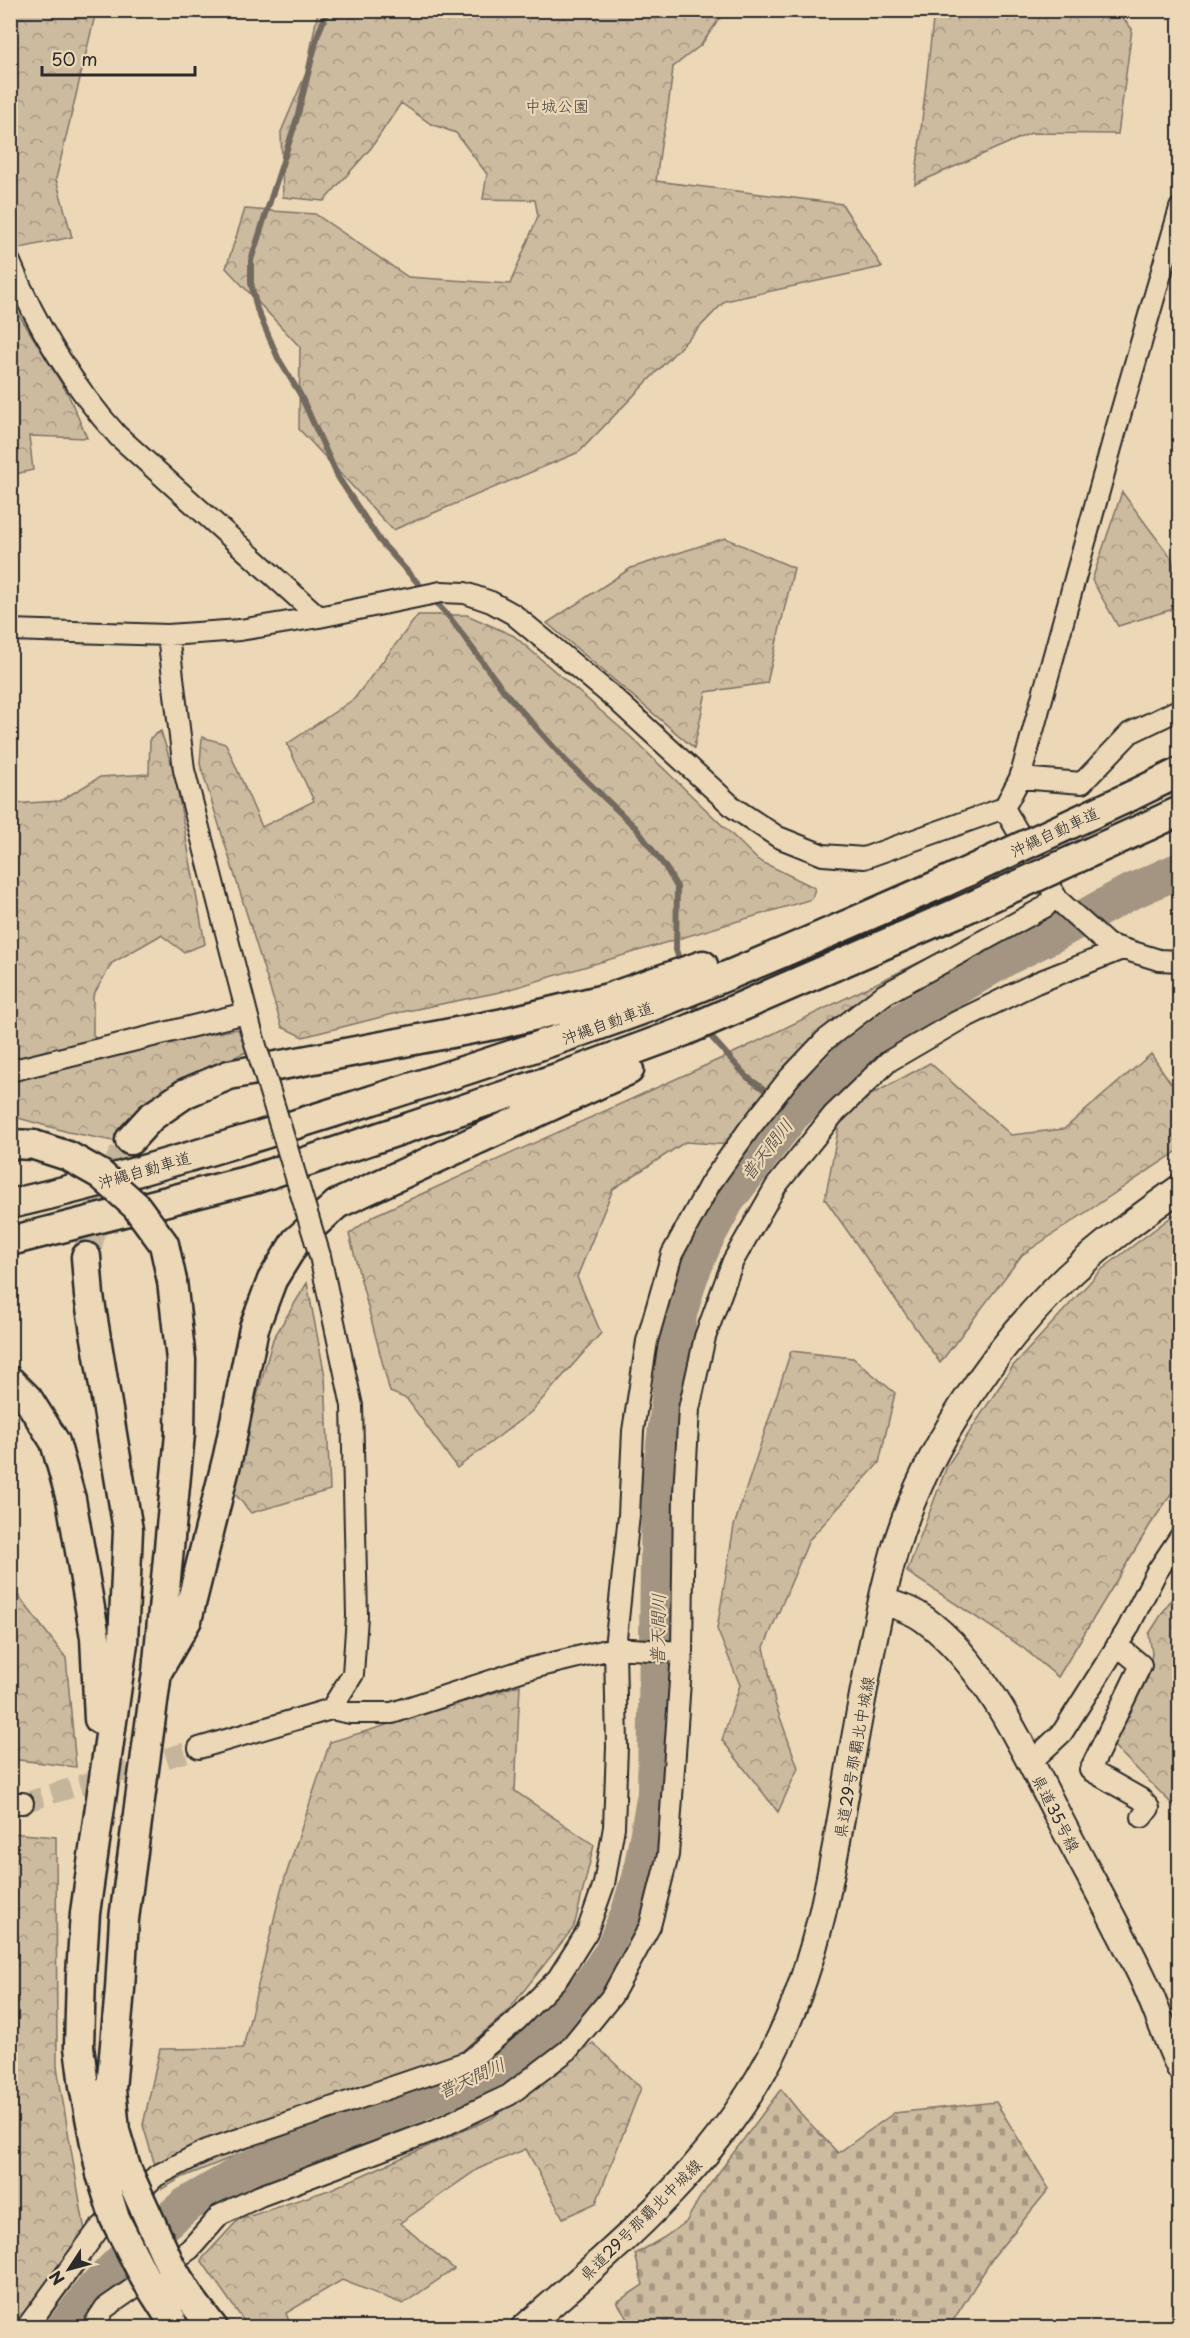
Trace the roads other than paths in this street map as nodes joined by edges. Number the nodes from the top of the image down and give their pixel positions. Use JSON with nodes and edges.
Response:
{"nodes":[{"id":1,"x":1179,"y":208,"type":"edge"},
{"id":2,"x":10,"y":262,"type":"edge"},
{"id":3,"x":319,"y":617,"type":"junction"},
{"id":4,"x":10,"y":630,"type":"edge"},
{"id":5,"x":168,"y":635,"type":"junction"},
{"id":6,"x":1179,"y":710,"type":"edge"},
{"id":7,"x":1179,"y":772,"type":"edge"},
{"id":8,"x":1020,"y":778,"type":"junction"},
{"id":9,"x":1004,"y":808,"type":"junction"},
{"id":10,"x":1179,"y":811,"type":"edge"},
{"id":11,"x":1057,"y":898,"type":"junction"},
{"id":12,"x":805,"y":943,"type":"junction"},
{"id":13,"x":1115,"y":946,"type":"junction"},
{"id":14,"x":1179,"y":961,"type":"edge"},
{"id":15,"x":246,"y":1013,"type":"junction"},
{"id":16,"x":685,"y":1031,"type":"junction"},
{"id":17,"x":10,"y":1071,"type":"edge"},
{"id":18,"x":130,"y":1140,"type":"tunnel mouth"},
{"id":19,"x":22,"y":1145,"type":"edge"},
{"id":20,"x":1179,"y":1188,"type":"edge"},
{"id":21,"x":10,"y":1204,"type":"edge"},
{"id":22,"x":10,"y":1241,"type":"edge"},
{"id":23,"x":86,"y":1257,"type":"tunnel mouth"},
{"id":24,"x":10,"y":1381,"type":"edge"},
{"id":25,"x":1179,"y":1537,"type":"edge"},
{"id":26,"x":883,"y":1601,"type":"junction"},
{"id":27,"x":1117,"y":1645,"type":"junction"},
{"id":28,"x":616,"y":1648,"type":"junction"},
{"id":29,"x":681,"y":1652,"type":"junction"},
{"id":30,"x":157,"y":1672,"type":"junction"},
{"id":31,"x":332,"y":1709,"type":"junction"},
{"id":32,"x":199,"y":1748,"type":"tunnel mouth"},
{"id":33,"x":1031,"y":1762,"type":"junction"},
{"id":34,"x":103,"y":1784,"type":"junction"},
{"id":35,"x":1142,"y":1817,"type":"dead end"},
{"id":36,"x":1179,"y":2068,"type":"edge"},
{"id":37,"x":113,"y":2171,"type":"junction"},
{"id":38,"x":175,"y":2323,"type":"edge"},
{"id":39,"x":26,"y":2328,"type":"edge"},
{"id":40,"x":92,"y":2328,"type":"edge"},
{"id":41,"x":213,"y":2328,"type":"edge"},
{"id":42,"x":524,"y":2328,"type":"edge"}],
"edges":[{"from":1,"to":8,"type":"street"},
{"from":2,"to":3,"type":"street"},
{"from":3,"to":5,"type":"street"},
{"from":3,"to":9,"type":"street"},
{"from":4,"to":5,"type":"street"},
{"from":5,"to":15,"type":"street"},
{"from":6,"to":8,"type":"street"},
{"from":7,"to":12,"type":"highway","name":"沖縄自動車道","bridge":true},
{"from":8,"to":9,"type":"street"},
{"from":9,"to":11,"type":"street"},
{"from":10,"to":16,"type":"highway","name":"沖縄自動車道","bridge":true},
{"from":11,"to":13,"type":"street"},
{"from":11,"to":28,"type":"street"},
{"from":12,"to":18,"type":"highway"},
{"from":12,"to":21,"type":"highway","name":"沖縄自動車道"},
{"from":13,"to":14,"type":"street"},
{"from":13,"to":29,"type":"street"},
{"from":15,"to":17,"type":"street"},
{"from":15,"to":31,"type":"street","bridge":true},
{"from":16,"to":22,"type":"highway","name":"沖縄自動車道"},
{"from":16,"to":30,"type":"highway"},
{"from":19,"to":30,"type":"highway","bridge":true},
{"from":20,"to":26,"type":"main road","name":"県道29号那覇北中城線"},
{"from":23,"to":34,"type":"highway"},
{"from":24,"to":34,"type":"highway"},
{"from":25,"to":27,"type":"street"},
{"from":26,"to":33,"type":"main road","name":"県道35号線"},
{"from":26,"to":42,"type":"main road","name":"県道29号那覇北中城線"},
{"from":27,"to":33,"type":"street"},
{"from":27,"to":35,"type":"street"},
{"from":28,"to":29,"type":"street"},
{"from":28,"to":31,"type":"street"},
{"from":28,"to":39,"type":"street"},
{"from":29,"to":40,"type":"street"},
{"from":30,"to":37,"type":"highway"},
{"from":31,"to":32,"type":"street"},
{"from":33,"to":36,"type":"main road","name":"県道35号線"},
{"from":34,"to":37,"type":"highway"},
{"from":37,"to":38,"type":"highway","bridge":true},
{"from":37,"to":41,"type":"highway","bridge":true}]}
